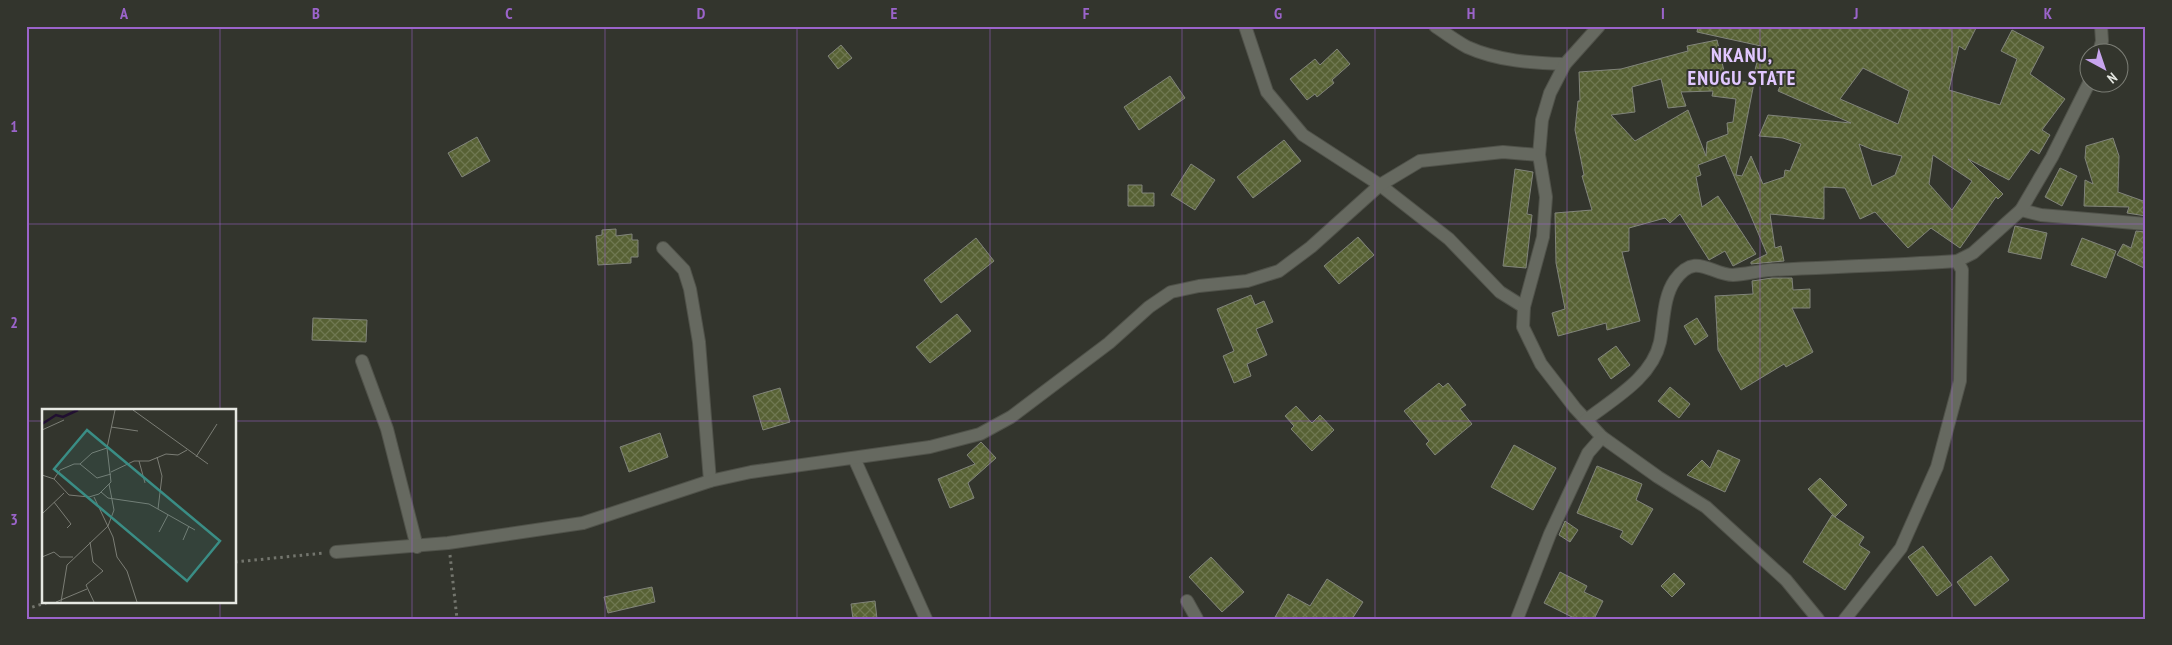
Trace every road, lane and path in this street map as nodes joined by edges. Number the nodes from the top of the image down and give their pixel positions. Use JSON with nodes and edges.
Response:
{"nodes":[{"id":1,"x":1245,"y":26,"type":"edge"},
{"id":2,"x":1435,"y":26,"type":"edge"},
{"id":3,"x":1599,"y":26,"type":"edge"},
{"id":4,"x":2101,"y":26,"type":"edge"},
{"id":5,"x":2102,"y":42,"type":"edge"},
{"id":6,"x":1566,"y":64,"type":"junction"},
{"id":7,"x":2085,"y":92,"type":"edge"},
{"id":8,"x":1540,"y":155,"type":"junction"},
{"id":9,"x":1380,"y":185,"type":"junction"},
{"id":10,"x":2021,"y":210,"type":"junction"},
{"id":11,"x":2146,"y":224,"type":"edge"},
{"id":12,"x":663,"y":248,"type":"dead end"},
{"id":13,"x":1957,"y":260,"type":"junction"},
{"id":14,"x":1524,"y":307,"type":"junction"},
{"id":15,"x":362,"y":361,"type":"dead end"},
{"id":16,"x":1586,"y":420,"type":"junction"},
{"id":17,"x":1602,"y":437,"type":"junction"},
{"id":18,"x":854,"y":458,"type":"junction"},
{"id":19,"x":710,"y":482,"type":"junction"},
{"id":20,"x":448,"y":543,"type":"junction"},
{"id":21,"x":417,"y":547,"type":"junction"},
{"id":22,"x":336,"y":552,"type":"joint"},
{"id":23,"x":236,"y":562,"type":"edge"},
{"id":24,"x":1187,"y":601,"type":"dead end"},
{"id":25,"x":49,"y":602,"type":"edge"},
{"id":26,"x":26,"y":609,"type":"edge"},
{"id":27,"x":457,"y":619,"type":"edge"},
{"id":28,"x":926,"y":619,"type":"edge"},
{"id":29,"x":1198,"y":619,"type":"edge"},
{"id":30,"x":1517,"y":619,"type":"edge"},
{"id":31,"x":1818,"y":619,"type":"edge"},
{"id":32,"x":1846,"y":619,"type":"edge"}],
"edges":[{"from":1,"to":9,"type":"street"},
{"from":2,"to":6,"type":"street"},
{"from":3,"to":6,"type":"street"},
{"from":4,"to":5,"type":"street"},
{"from":6,"to":8,"type":"street"},
{"from":7,"to":10,"type":"street"},
{"from":8,"to":9,"type":"street"},
{"from":8,"to":14,"type":"street"},
{"from":9,"to":14,"type":"street"},
{"from":9,"to":18,"type":"street"},
{"from":10,"to":11,"type":"street"},
{"from":10,"to":13,"type":"street"},
{"from":12,"to":19,"type":"street"},
{"from":13,"to":16,"type":"street"},
{"from":13,"to":32,"type":"street"},
{"from":14,"to":16,"type":"street"},
{"from":15,"to":21,"type":"street"},
{"from":16,"to":17,"type":"street"},
{"from":17,"to":30,"type":"street"},
{"from":17,"to":31,"type":"street"},
{"from":18,"to":19,"type":"street"},
{"from":18,"to":28,"type":"street"},
{"from":19,"to":20,"type":"street"},
{"from":20,"to":21,"type":"street"},
{"from":20,"to":27,"type":"path"},
{"from":21,"to":22,"type":"street"},
{"from":22,"to":23,"type":"path"},
{"from":24,"to":29,"type":"street"},
{"from":25,"to":26,"type":"path"}]}
